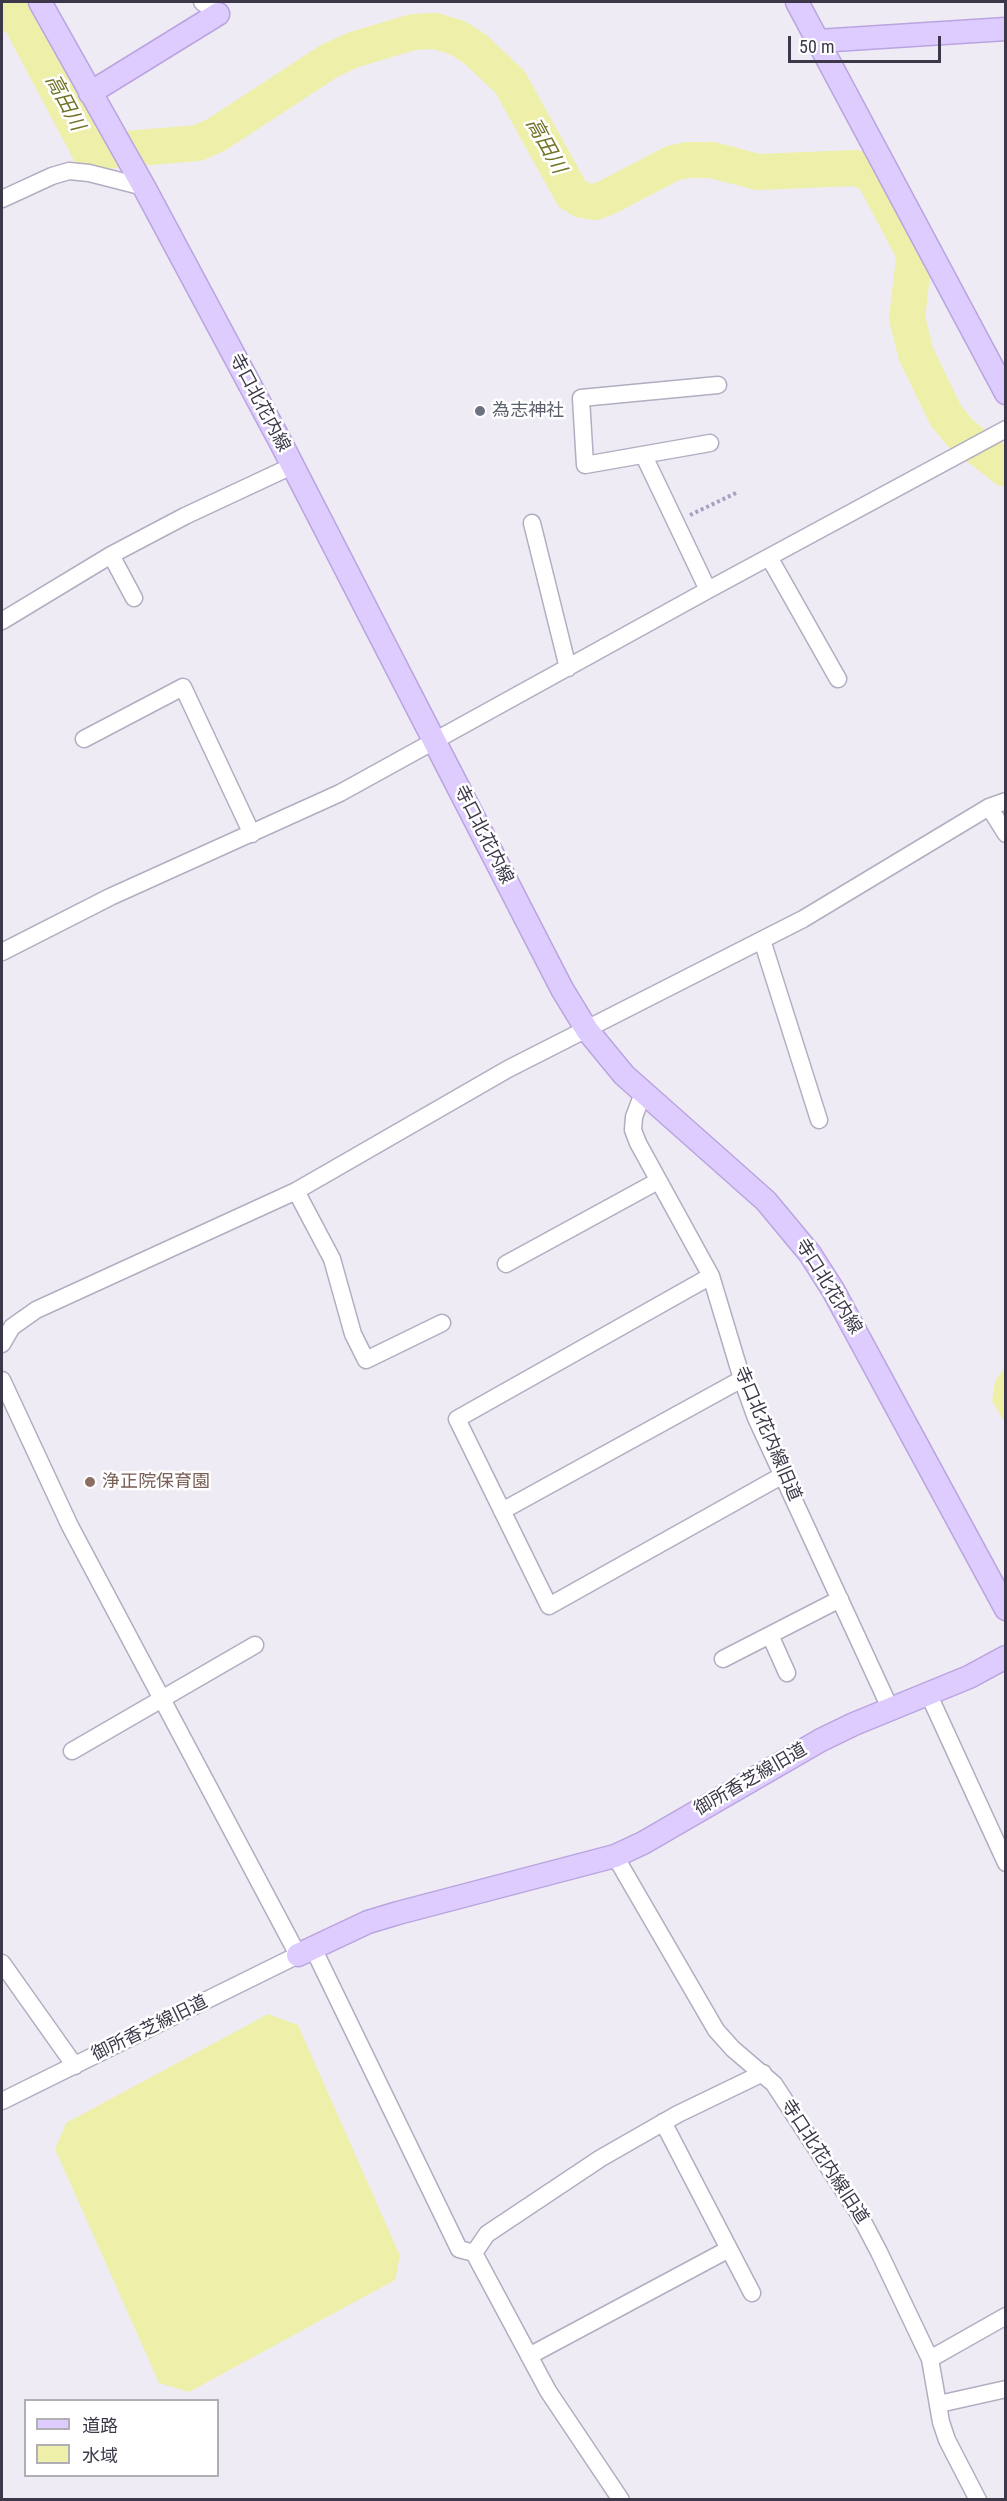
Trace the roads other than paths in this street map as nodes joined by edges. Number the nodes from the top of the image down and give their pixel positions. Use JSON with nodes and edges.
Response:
{"nodes":[{"id":1,"x":40,"y":2,"type":"edge"},
{"id":2,"x":797,"y":2,"type":"edge"},
{"id":3,"x":210,"y":8,"type":"edge"},
{"id":4,"x":1005,"y":29,"type":"edge"},
{"id":5,"x":818,"y":41,"type":"junction"},
{"id":6,"x":90,"y":93,"type":"junction"},
{"id":7,"x":144,"y":187,"type":"junction"},
{"id":8,"x":2,"y":199,"type":"edge"},
{"id":9,"x":718,"y":386,"type":"dead end"},
{"id":10,"x":1005,"y":393,"type":"edge"},
{"id":11,"x":1005,"y":429,"type":"edge"},
{"id":12,"x":710,"y":443,"type":"dead end"},
{"id":13,"x":644,"y":456,"type":"junction"},
{"id":14,"x":292,"y":466,"type":"junction"},
{"id":15,"x":532,"y":523,"type":"dead end"},
{"id":16,"x":111,"y":555,"type":"junction"},
{"id":17,"x":769,"y":556,"type":"junction"},
{"id":18,"x":708,"y":590,"type":"junction"},
{"id":19,"x":134,"y":598,"type":"dead end"},
{"id":20,"x":2,"y":621,"type":"edge"},
{"id":21,"x":568,"y":668,"type":"junction"},
{"id":22,"x":838,"y":679,"type":"dead end"},
{"id":23,"x":84,"y":739,"type":"dead end"},
{"id":24,"x":435,"y":742,"type":"junction"},
{"id":25,"x":997,"y":804,"type":"edge"},
{"id":26,"x":252,"y":834,"type":"junction"},
{"id":27,"x":1005,"y":834,"type":"edge"},
{"id":28,"x":762,"y":940,"type":"junction"},
{"id":29,"x":2,"y":952,"type":"edge"},
{"id":30,"x":587,"y":1030,"type":"junction"},
{"id":31,"x":643,"y":1093,"type":"junction"},
{"id":32,"x":819,"y":1120,"type":"dead end"},
{"id":33,"x":658,"y":1181,"type":"junction"},
{"id":34,"x":296,"y":1191,"type":"junction"},
{"id":35,"x":506,"y":1264,"type":"dead end"},
{"id":36,"x":711,"y":1276,"type":"junction"},
{"id":37,"x":442,"y":1323,"type":"dead end"},
{"id":38,"x":3,"y":1338,"type":"edge"},
{"id":39,"x":742,"y":1379,"type":"junction"},
{"id":40,"x":2,"y":1380,"type":"edge"},
{"id":41,"x":783,"y":1475,"type":"junction"},
{"id":42,"x":502,"y":1511,"type":"junction"},
{"id":43,"x":840,"y":1599,"type":"junction"},
{"id":44,"x":1005,"y":1609,"type":"edge"},
{"id":45,"x":770,"y":1635,"type":"junction"},
{"id":46,"x":255,"y":1646,"type":"dead end"},
{"id":47,"x":1005,"y":1658,"type":"edge"},
{"id":48,"x":723,"y":1659,"type":"dead end"},
{"id":49,"x":787,"y":1673,"type":"dead end"},
{"id":50,"x":928,"y":1693,"type":"junction"},
{"id":51,"x":161,"y":1699,"type":"junction"},
{"id":52,"x":890,"y":1708,"type":"junction"},
{"id":53,"x":72,"y":1751,"type":"dead end"},
{"id":54,"x":615,"y":1856,"type":"junction"},
{"id":55,"x":1005,"y":1863,"type":"edge"},
{"id":56,"x":306,"y":1951,"type":"junction"},
{"id":57,"x":2,"y":1963,"type":"edge"},
{"id":58,"x":75,"y":2066,"type":"junction"},
{"id":59,"x":763,"y":2073,"type":"junction"},
{"id":60,"x":2,"y":2102,"type":"edge"},
{"id":61,"x":663,"y":2122,"type":"junction"},
{"id":62,"x":729,"y":2249,"type":"junction"},
{"id":63,"x":474,"y":2253,"type":"junction"},
{"id":64,"x":752,"y":2293,"type":"dead end"},
{"id":65,"x":1005,"y":2316,"type":"edge"},
{"id":66,"x":529,"y":2355,"type":"junction"},
{"id":67,"x":930,"y":2359,"type":"junction"},
{"id":68,"x":1005,"y":2389,"type":"edge"},
{"id":69,"x":939,"y":2404,"type":"junction"},
{"id":70,"x":621,"y":2499,"type":"edge"},
{"id":71,"x":978,"y":2499,"type":"edge"}],
"edges":[{"from":1,"to":6,"type":"main road","name":"寺口北花内線"},
{"from":2,"to":5,"type":"main road"},
{"from":3,"to":6,"type":"main road"},
{"from":4,"to":5,"type":"main road"},
{"from":5,"to":10,"type":"main road"},
{"from":6,"to":7,"type":"main road","name":"寺口北花内線"},
{"from":7,"to":8,"type":"street"},
{"from":7,"to":14,"type":"main road","name":"寺口北花内線"},
{"from":9,"to":13,"type":"street"},
{"from":11,"to":17,"type":"street"},
{"from":12,"to":13,"type":"street"},
{"from":13,"to":18,"type":"street"},
{"from":14,"to":16,"type":"street"},
{"from":14,"to":24,"type":"main road","name":"寺口北花内線"},
{"from":15,"to":21,"type":"street"},
{"from":16,"to":19,"type":"street"},
{"from":16,"to":20,"type":"street"},
{"from":17,"to":18,"type":"street"},
{"from":17,"to":22,"type":"street"},
{"from":18,"to":21,"type":"street"},
{"from":21,"to":24,"type":"street"},
{"from":23,"to":26,"type":"street"},
{"from":24,"to":26,"type":"street"},
{"from":24,"to":30,"type":"main road","name":"寺口北花内線"},
{"from":25,"to":27,"type":"street"},
{"from":25,"to":28,"type":"street"},
{"from":26,"to":29,"type":"street"},
{"from":28,"to":30,"type":"street"},
{"from":28,"to":32,"type":"street"},
{"from":30,"to":31,"type":"main road","name":"寺口北花内線"},
{"from":30,"to":34,"type":"street"},
{"from":31,"to":33,"type":"street","name":"寺口北花内線旧道"},
{"from":31,"to":44,"type":"main road","name":"寺口北花内線"},
{"from":33,"to":35,"type":"street"},
{"from":33,"to":36,"type":"street","name":"寺口北花内線旧道"},
{"from":34,"to":37,"type":"street"},
{"from":34,"to":38,"type":"street"},
{"from":36,"to":39,"type":"street","name":"寺口北花内線旧道"},
{"from":36,"to":42,"type":"street"},
{"from":39,"to":41,"type":"street","name":"寺口北花内線旧道"},
{"from":39,"to":42,"type":"street"},
{"from":40,"to":51,"type":"street"},
{"from":41,"to":42,"type":"street"},
{"from":41,"to":43,"type":"street","name":"寺口北花内線旧道"},
{"from":43,"to":45,"type":"street"},
{"from":43,"to":52,"type":"street","name":"寺口北花内線旧道"},
{"from":45,"to":48,"type":"street"},
{"from":45,"to":49,"type":"street"},
{"from":46,"to":51,"type":"street"},
{"from":47,"to":50,"type":"main road","name":"御所香芝線旧道"},
{"from":50,"to":52,"type":"main road","name":"御所香芝線旧道"},
{"from":50,"to":55,"type":"street"},
{"from":51,"to":53,"type":"street"},
{"from":51,"to":56,"type":"street"},
{"from":52,"to":54,"type":"main road","name":"御所香芝線旧道"},
{"from":54,"to":56,"type":"main road","name":"御所香芝線旧道"},
{"from":54,"to":59,"type":"street","name":"寺口北花内線旧道"},
{"from":56,"to":58,"type":"street","name":"御所香芝線旧道"},
{"from":56,"to":63,"type":"street"},
{"from":57,"to":58,"type":"street"},
{"from":58,"to":60,"type":"street","name":"御所香芝線旧道"},
{"from":59,"to":61,"type":"street"},
{"from":59,"to":67,"type":"street","name":"寺口北花内線旧道"},
{"from":61,"to":62,"type":"street"},
{"from":61,"to":63,"type":"street"},
{"from":62,"to":64,"type":"street"},
{"from":62,"to":66,"type":"street"},
{"from":63,"to":66,"type":"street"},
{"from":65,"to":67,"type":"street"},
{"from":66,"to":70,"type":"street"},
{"from":67,"to":69,"type":"street","name":"寺口北花内線旧道"},
{"from":68,"to":69,"type":"street"},
{"from":69,"to":71,"type":"street","name":"寺口北花内線旧道"}]}
